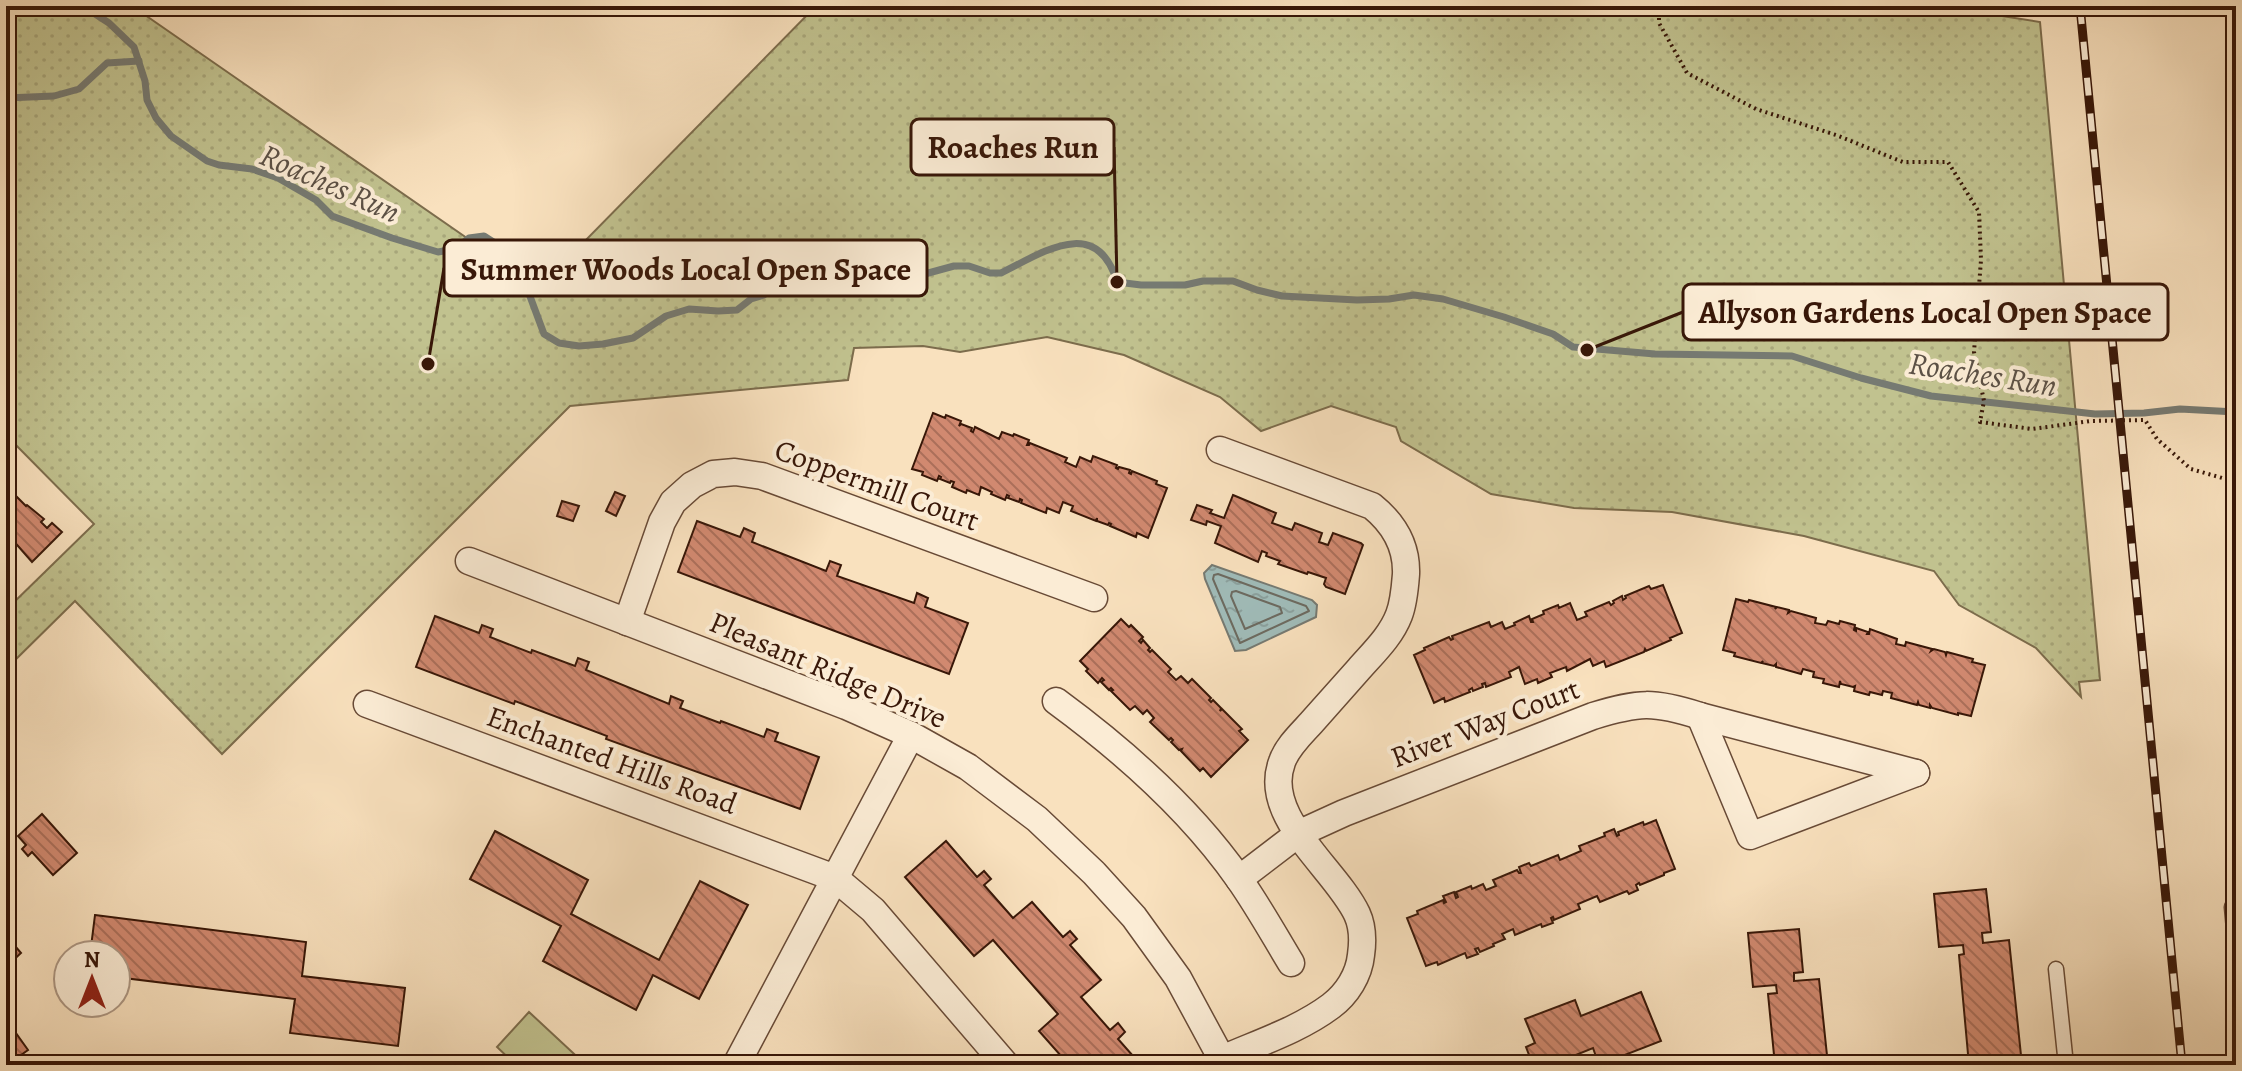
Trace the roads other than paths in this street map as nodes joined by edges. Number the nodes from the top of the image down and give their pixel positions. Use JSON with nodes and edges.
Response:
{"nodes":[{"id":1,"x":1220,"y":450,"type":"dead end"},
{"id":2,"x":469,"y":561,"type":"dead end"},
{"id":3,"x":1094,"y":598,"type":"dead end"},
{"id":4,"x":627,"y":622,"type":"junction"},
{"id":5,"x":1056,"y":701,"type":"dead end"},
{"id":6,"x":367,"y":704,"type":"dead end"},
{"id":7,"x":1700,"y":716,"type":"junction"},
{"id":8,"x":911,"y":735,"type":"junction"},
{"id":9,"x":1298,"y":834,"type":"junction"},
{"id":10,"x":835,"y":878,"type":"junction"},
{"id":11,"x":1239,"y":879,"type":"junction"},
{"id":12,"x":2236,"y":906,"type":"edge"},
{"id":13,"x":2236,"y":951,"type":"edge"},
{"id":14,"x":1291,"y":963,"type":"dead end"},
{"id":15,"x":2056,"y":969,"type":"dead end"},
{"id":16,"x":1223,"y":1062,"type":"edge"},
{"id":17,"x":736,"y":1065,"type":"edge"},
{"id":18,"x":1006,"y":1065,"type":"edge"},
{"id":19,"x":2066,"y":1065,"type":"edge"}],
"edges":[{"from":1,"to":9,"type":"street"},
{"from":2,"to":4,"type":"street","name":"Pleasant Ridge Drive"},
{"from":3,"to":4,"type":"street","name":"Coppermill Court"},
{"from":4,"to":8,"type":"street","name":"Pleasant Ridge Drive"},
{"from":5,"to":11,"type":"street"},
{"from":6,"to":10,"type":"street","name":"Enchanted Hills Road"},
{"from":7,"to":7,"type":"street","name":"River Way Court"},
{"from":7,"to":9,"type":"street","name":"River Way Court"},
{"from":8,"to":10,"type":"street"},
{"from":8,"to":16,"type":"street","name":"Pleasant Ridge Drive"},
{"from":9,"to":11,"type":"street","name":"River Way Court"},
{"from":9,"to":16,"type":"street"},
{"from":10,"to":17,"type":"street"},
{"from":10,"to":18,"type":"street","name":"Enchanted Hills Road"},
{"from":11,"to":14,"type":"street"},
{"from":12,"to":13,"type":"lane"},
{"from":15,"to":19,"type":"lane"}]}
